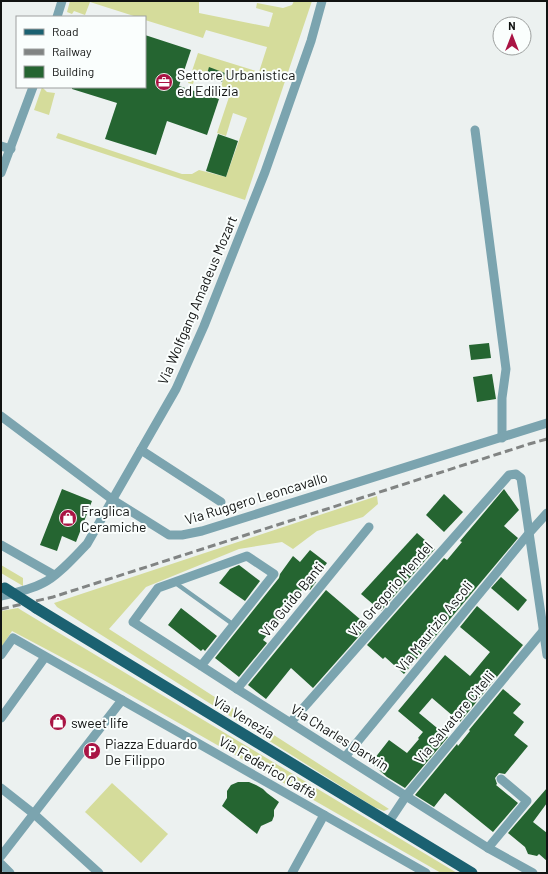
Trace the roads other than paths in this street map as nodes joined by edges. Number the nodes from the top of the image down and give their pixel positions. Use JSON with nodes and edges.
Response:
{"nodes":[{"id":1,"x":62,"y":1,"type":"edge"},
{"id":2,"x":322,"y":1,"type":"edge"},
{"id":3,"x":57,"y":16,"type":"edge"},
{"id":4,"x":33,"y":88,"type":"edge"},
{"id":5,"x":475,"y":130,"type":"dead end"},
{"id":6,"x":1,"y":146,"type":"edge"},
{"id":7,"x":11,"y":149,"type":"junction"},
{"id":8,"x":1,"y":173,"type":"edge"},
{"id":9,"x":1,"y":416,"type":"edge"},
{"id":10,"x":547,"y":423,"type":"edge"},
{"id":11,"x":502,"y":438,"type":"junction"},
{"id":12,"x":141,"y":450,"type":"junction"},
{"id":13,"x":113,"y":500,"type":"junction"},
{"id":14,"x":221,"y":502,"type":"dead end"},
{"id":15,"x":547,"y":514,"type":"edge"},
{"id":16,"x":369,"y":527,"type":"dead end"},
{"id":17,"x":530,"y":532,"type":"junction"},
{"id":18,"x":1,"y":545,"type":"edge"},
{"id":19,"x":54,"y":575,"type":"junction"},
{"id":20,"x":174,"y":582,"type":"junction"},
{"id":21,"x":547,"y":589,"type":"edge"},
{"id":22,"x":2,"y":590,"type":"edge"},
{"id":23,"x":539,"y":597,"type":"junction"},
{"id":24,"x":234,"y":625,"type":"junction"},
{"id":25,"x":544,"y":630,"type":"junction"},
{"id":26,"x":547,"y":655,"type":"edge"},
{"id":27,"x":1,"y":656,"type":"edge"},
{"id":28,"x":46,"y":657,"type":"junction"},
{"id":29,"x":201,"y":666,"type":"junction"},
{"id":30,"x":237,"y":689,"type":"junction"},
{"id":31,"x":122,"y":700,"type":"junction"},
{"id":32,"x":1,"y":718,"type":"edge"},
{"id":33,"x":290,"y":722,"type":"junction"},
{"id":34,"x":345,"y":757,"type":"junction"},
{"id":35,"x":501,"y":779,"type":"dead end"},
{"id":36,"x":1,"y":788,"type":"edge"},
{"id":37,"x":406,"y":796,"type":"junction"},
{"id":38,"x":34,"y":814,"type":"junction"},
{"id":39,"x":324,"y":815,"type":"junction"},
{"id":40,"x":388,"y":823,"type":"junction"},
{"id":41,"x":488,"y":848,"type":"junction"},
{"id":42,"x":1,"y":856,"type":"edge"},
{"id":43,"x":1,"y":864,"type":"edge"},
{"id":44,"x":410,"y":864,"type":"junction"},
{"id":45,"x":10,"y":873,"type":"edge"},
{"id":46,"x":99,"y":873,"type":"edge"},
{"id":47,"x":292,"y":873,"type":"edge"},
{"id":48,"x":406,"y":873,"type":"edge"},
{"id":49,"x":426,"y":873,"type":"edge"},
{"id":50,"x":472,"y":873,"type":"edge"},
{"id":51,"x":533,"y":873,"type":"edge"}],
"edges":[{"from":1,"to":3,"type":"street"},
{"from":2,"to":12,"type":"street","name":"Via Wolfgang Amadeus Mozart"},
{"from":4,"to":7,"type":"street"},
{"from":5,"to":11,"type":"street"},
{"from":6,"to":7,"type":"street"},
{"from":7,"to":8,"type":"street"},
{"from":9,"to":13,"type":"street","name":"Via Ruggero Leoncavallo"},
{"from":10,"to":11,"type":"street","name":"Via Ruggero Leoncavallo"},
{"from":11,"to":13,"type":"street","name":"Via Ruggero Leoncavallo"},
{"from":12,"to":13,"type":"street","name":"Via Wolfgang Amadeus Mozart"},
{"from":12,"to":14,"type":"street"},
{"from":13,"to":19,"type":"street","name":"Via Wolfgang Amadeus Mozart"},
{"from":15,"to":17,"type":"street","name":"Via Maurizio Ascoli"},
{"from":16,"to":30,"type":"street","name":"Via Guido Banti"},
{"from":17,"to":23,"type":"street"},
{"from":17,"to":33,"type":"street","name":"Via Gregorio Mendel"},
{"from":17,"to":34,"type":"street","name":"Via Maurizio Ascoli"},
{"from":18,"to":19,"type":"street"},
{"from":19,"to":22,"type":"street","name":"Via Wolfgang Amadeus Mozart"},
{"from":20,"to":24,"type":"lane"},
{"from":20,"to":24,"type":"street"},
{"from":20,"to":29,"type":"street","name":"Via Charles Darwin"},
{"from":21,"to":23,"type":"street"},
{"from":22,"to":40,"type":"main road","name":"Via Venezia","bridge":true},
{"from":23,"to":25,"type":"street"},
{"from":24,"to":29,"type":"street"},
{"from":25,"to":26,"type":"street"},
{"from":25,"to":37,"type":"street","name":"Via Salvatore Citelli"},
{"from":27,"to":28,"type":"street","name":"Via Federico Caffè"},
{"from":28,"to":31,"type":"street","name":"Via Federico Caffè"},
{"from":28,"to":32,"type":"street"},
{"from":29,"to":30,"type":"street","name":"Via Charles Darwin"},
{"from":30,"to":33,"type":"street","name":"Via Charles Darwin"},
{"from":31,"to":38,"type":"street"},
{"from":31,"to":39,"type":"street","name":"Via Federico Caffè"},
{"from":33,"to":34,"type":"street","name":"Via Charles Darwin"},
{"from":34,"to":37,"type":"street","name":"Via Charles Darwin"},
{"from":35,"to":41,"type":"street"},
{"from":36,"to":38,"type":"street"},
{"from":37,"to":40,"type":"street","name":"Via Salvatore Citelli"},
{"from":37,"to":41,"type":"street","name":"Via Charles Darwin"},
{"from":38,"to":42,"type":"street"},
{"from":38,"to":46,"type":"street"},
{"from":39,"to":44,"type":"street","name":"Via Federico Caffè"},
{"from":39,"to":47,"type":"street"},
{"from":40,"to":50,"type":"main road","name":"Via Venezia"},
{"from":41,"to":51,"type":"street","name":"Via Charles Darwin"},
{"from":43,"to":45,"type":"street"},
{"from":44,"to":48,"type":"street"},
{"from":44,"to":49,"type":"street","name":"Via Federico Caffè"}]}
